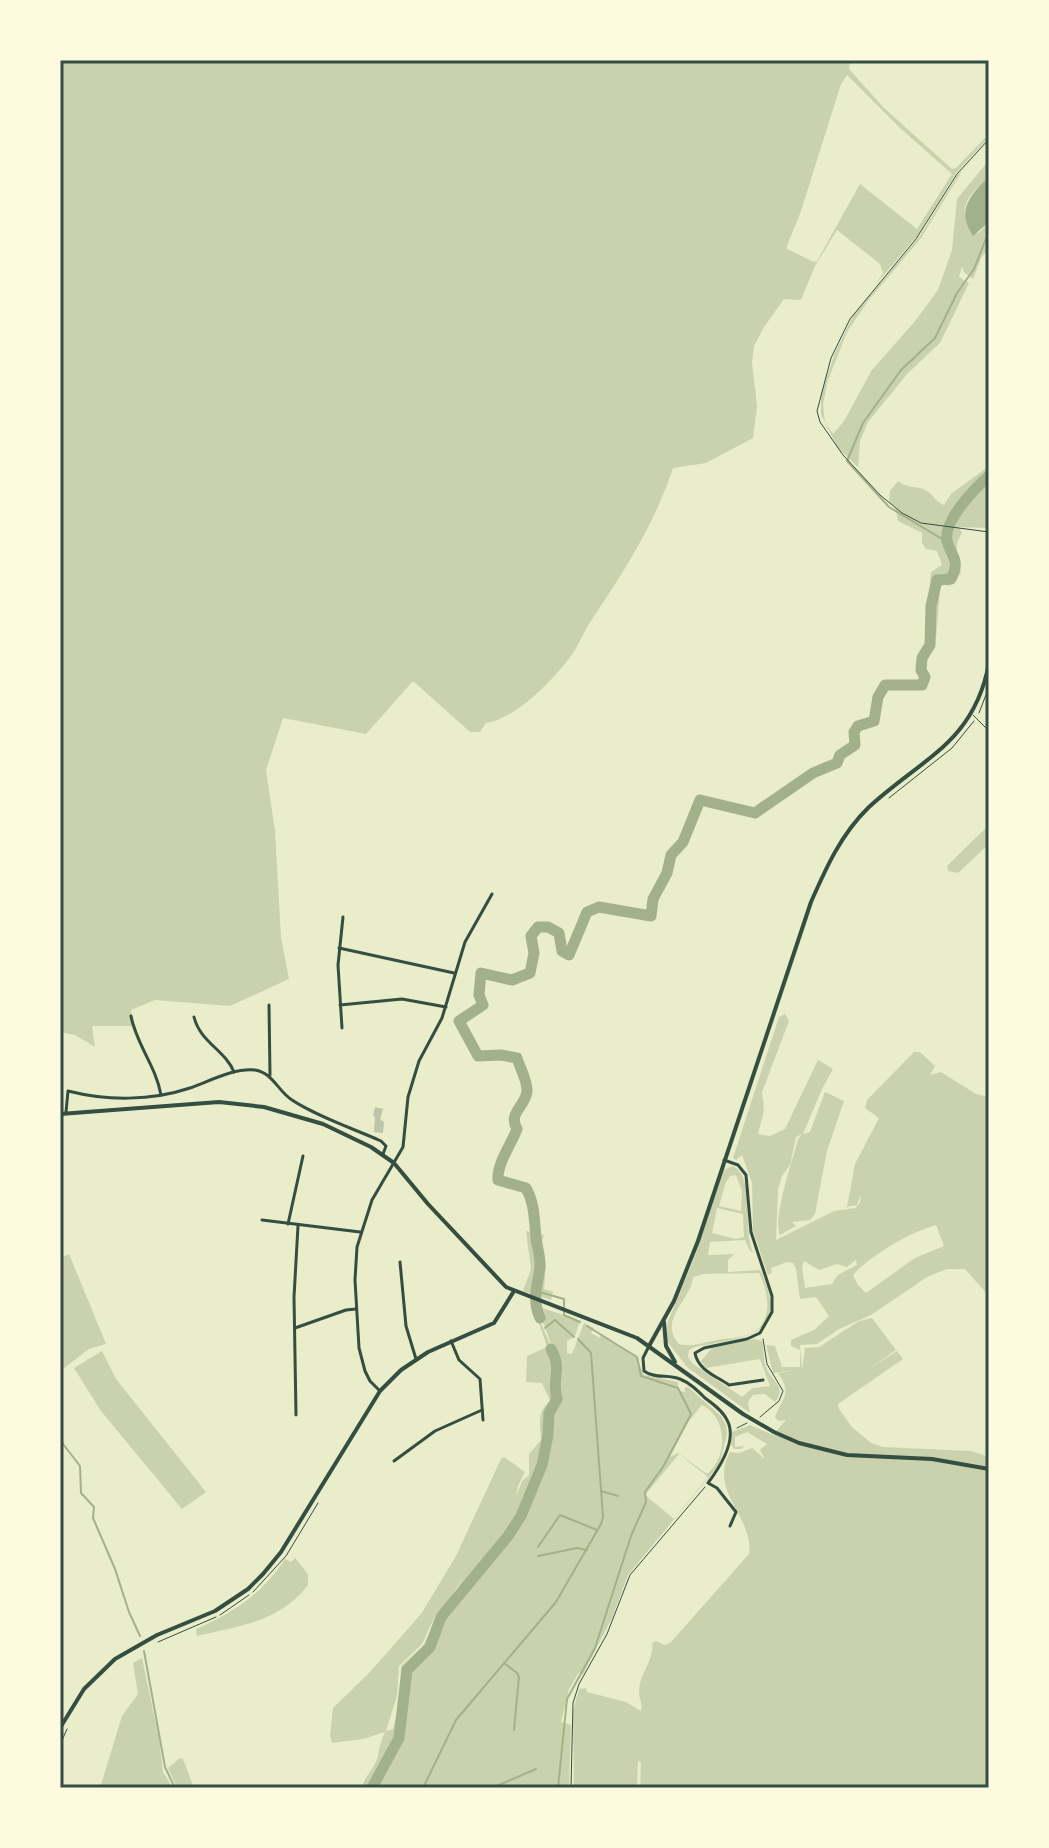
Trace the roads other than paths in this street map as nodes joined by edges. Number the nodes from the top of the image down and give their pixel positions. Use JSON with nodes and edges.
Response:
{"nodes":[{"id":1,"x":989,"y":139,"type":"edge"},
{"id":2,"x":989,"y":532,"type":"edge"},
{"id":3,"x":989,"y":663,"type":"edge"},
{"id":4,"x":974,"y":716,"type":"junction"},
{"id":5,"x":989,"y":731,"type":"edge"},
{"id":6,"x":492,"y":894,"type":"dead end"},
{"id":7,"x":343,"y":917,"type":"dead end"},
{"id":8,"x":339,"y":948,"type":"junction"},
{"id":9,"x":454,"y":973,"type":"junction"},
{"id":10,"x":269,"y":1005,"type":"dead end"},
{"id":11,"x":340,"y":1005,"type":"junction"},
{"id":12,"x":446,"y":1007,"type":"junction"},
{"id":13,"x":131,"y":1016,"type":"dead end"},
{"id":14,"x":194,"y":1017,"type":"dead end"},
{"id":15,"x":342,"y":1028,"type":"dead end"},
{"id":16,"x":234,"y":1072,"type":"junction"},
{"id":17,"x":270,"y":1075,"type":"junction"},
{"id":18,"x":161,"y":1095,"type":"junction"},
{"id":19,"x":63,"y":1114,"type":"edge"},
{"id":20,"x":383,"y":1154,"type":"junction"},
{"id":21,"x":303,"y":1156,"type":"dead end"},
{"id":22,"x":724,"y":1160,"type":"junction"},
{"id":23,"x":394,"y":1163,"type":"junction"},
{"id":24,"x":262,"y":1220,"type":"dead end"},
{"id":25,"x":288,"y":1224,"type":"junction"},
{"id":26,"x":298,"y":1226,"type":"junction"},
{"id":27,"x":360,"y":1232,"type":"junction"},
{"id":28,"x":400,"y":1262,"type":"dead end"},
{"id":29,"x":514,"y":1291,"type":"junction"},
{"id":30,"x":356,"y":1309,"type":"junction"},
{"id":31,"x":664,"y":1322,"type":"junction"},
{"id":32,"x":295,"y":1328,"type":"junction"},
{"id":33,"x":451,"y":1341,"type":"junction"},
{"id":34,"x":649,"y":1346,"type":"junction"},
{"id":35,"x":416,"y":1359,"type":"junction"},
{"id":36,"x":676,"y":1364,"type":"junction"},
{"id":37,"x":763,"y":1380,"type":"dead end"},
{"id":38,"x":380,"y":1391,"type":"junction"},
{"id":39,"x":482,"y":1410,"type":"junction"},
{"id":40,"x":296,"y":1415,"type":"dead end"},
{"id":41,"x":483,"y":1420,"type":"dead end"},
{"id":42,"x":394,"y":1461,"type":"dead end"},
{"id":43,"x":989,"y":1469,"type":"edge"},
{"id":44,"x":730,"y":1526,"type":"dead end"},
{"id":45,"x":60,"y":1728,"type":"edge"}],
"edges":[{"from":1,"to":2,"type":"lane"},
{"from":3,"to":4,"type":"street"},
{"from":4,"to":5,"type":"lane"},
{"from":4,"to":22,"type":"street"},
{"from":6,"to":9,"type":"street"},
{"from":7,"to":8,"type":"street"},
{"from":8,"to":9,"type":"street"},
{"from":8,"to":11,"type":"street"},
{"from":9,"to":12,"type":"street"},
{"from":10,"to":17,"type":"street"},
{"from":11,"to":12,"type":"street"},
{"from":11,"to":15,"type":"street"},
{"from":12,"to":23,"type":"street"},
{"from":13,"to":18,"type":"street"},
{"from":14,"to":16,"type":"street"},
{"from":16,"to":17,"type":"street"},
{"from":16,"to":18,"type":"street"},
{"from":17,"to":20,"type":"street"},
{"from":18,"to":19,"type":"street"},
{"from":19,"to":20,"type":"street"},
{"from":20,"to":23,"type":"street"},
{"from":21,"to":25,"type":"street"},
{"from":22,"to":31,"type":"street"},
{"from":22,"to":37,"type":"street"},
{"from":23,"to":27,"type":"street"},
{"from":23,"to":29,"type":"street"},
{"from":24,"to":25,"type":"street"},
{"from":25,"to":26,"type":"street"},
{"from":26,"to":27,"type":"street"},
{"from":26,"to":32,"type":"street"},
{"from":27,"to":30,"type":"street"},
{"from":28,"to":35,"type":"street"},
{"from":29,"to":33,"type":"street"},
{"from":29,"to":34,"type":"street"},
{"from":30,"to":32,"type":"street"},
{"from":30,"to":38,"type":"street"},
{"from":31,"to":34,"type":"street"},
{"from":31,"to":36,"type":"street"},
{"from":32,"to":40,"type":"street"},
{"from":33,"to":35,"type":"street"},
{"from":33,"to":39,"type":"street"},
{"from":34,"to":36,"type":"street"},
{"from":34,"to":44,"type":"street"},
{"from":35,"to":38,"type":"street"},
{"from":36,"to":43,"type":"street"},
{"from":38,"to":45,"type":"street"},
{"from":39,"to":41,"type":"street"},
{"from":39,"to":42,"type":"street"}]}
